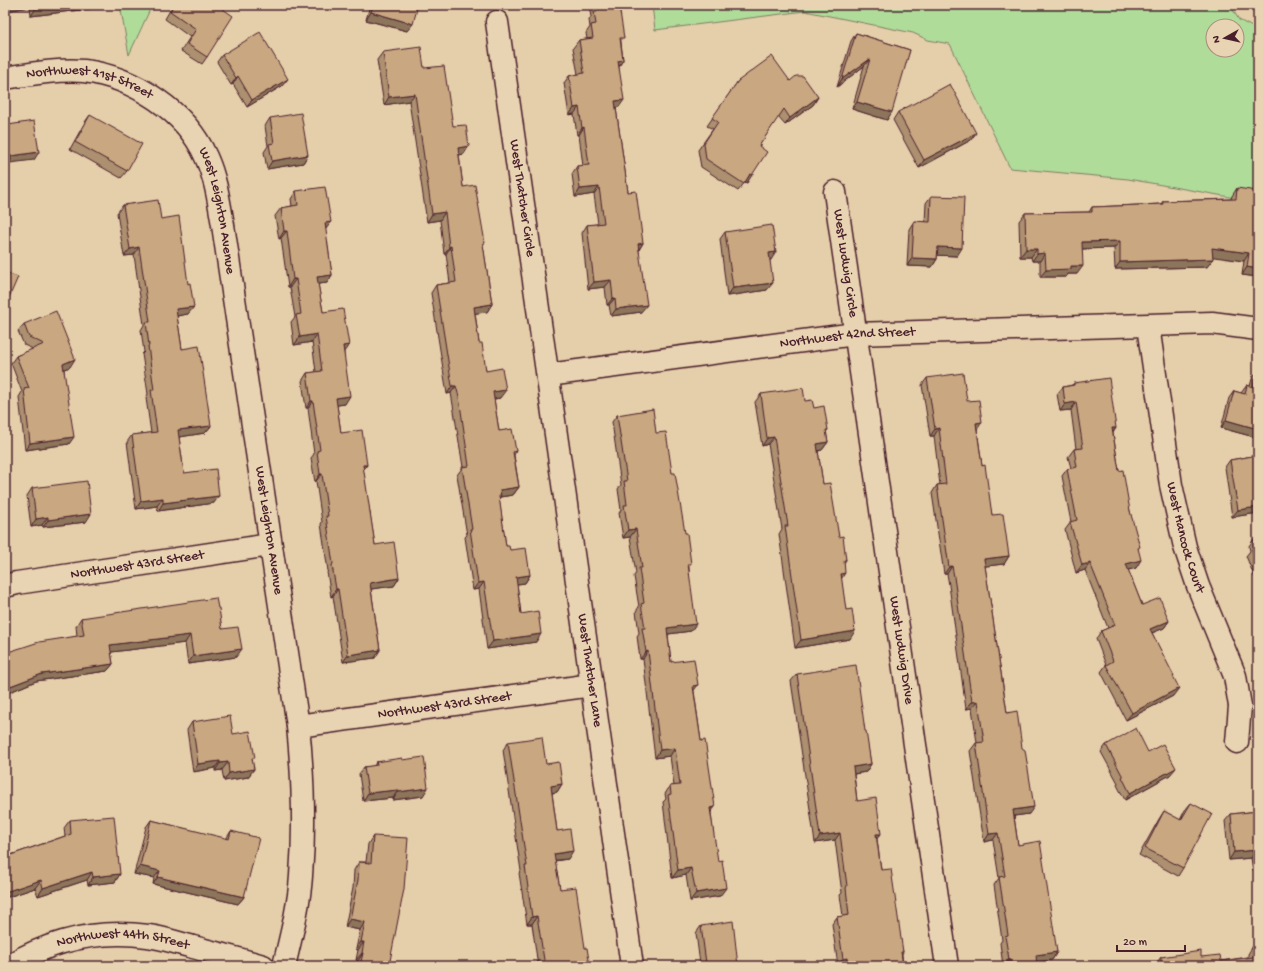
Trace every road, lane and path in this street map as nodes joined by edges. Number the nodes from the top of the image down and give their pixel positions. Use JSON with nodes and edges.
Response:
{"nodes":[{"id":1,"x":497,"y":22,"type":"dead end"},
{"id":2,"x":5,"y":78,"type":"edge"},
{"id":3,"x":169,"y":108,"type":"joint"},
{"id":4,"x":835,"y":192,"type":"dead end"},
{"id":5,"x":1148,"y":326,"type":"junction"},
{"id":6,"x":1258,"y":329,"type":"edge"},
{"id":7,"x":855,"y":334,"type":"junction"},
{"id":8,"x":548,"y":375,"type":"junction"},
{"id":9,"x":270,"y":545,"type":"junction"},
{"id":10,"x":5,"y":586,"type":"edge"},
{"id":11,"x":592,"y":685,"type":"junction"},
{"id":12,"x":298,"y":726,"type":"junction"},
{"id":13,"x":1237,"y":742,"type":"dead end"},
{"id":14,"x":8,"y":966,"type":"edge"},
{"id":15,"x":263,"y":966,"type":"edge"},
{"id":16,"x":284,"y":966,"type":"edge"},
{"id":17,"x":632,"y":966,"type":"edge"},
{"id":18,"x":947,"y":966,"type":"edge"}],
"edges":[{"from":1,"to":8,"type":"street","name":"West Thatcher Circle"},
{"from":2,"to":3,"type":"street","name":"Northwest 41st Street"},
{"from":3,"to":9,"type":"street","name":"West Leighton Avenue"},
{"from":4,"to":7,"type":"street","name":"West Ludwig Circle"},
{"from":5,"to":6,"type":"street","name":"Northwest 42nd Street"},
{"from":5,"to":7,"type":"street","name":"Northwest 42nd Street"},
{"from":5,"to":13,"type":"street","name":"West Hancock Court"},
{"from":7,"to":8,"type":"street","name":"Northwest 42nd Street"},
{"from":7,"to":18,"type":"street","name":"West Ludwig Drive"},
{"from":8,"to":11,"type":"street","name":"West Thatcher Lane"},
{"from":9,"to":10,"type":"street","name":"Northwest 43rd Street"},
{"from":9,"to":12,"type":"street","name":"West Leighton Avenue"},
{"from":11,"to":12,"type":"street","name":"Northwest 43rd Street"},
{"from":11,"to":17,"type":"street","name":"West Thatcher Lane"},
{"from":12,"to":16,"type":"street","name":"West Leighton Avenue"},
{"from":14,"to":15,"type":"street","name":"Northwest 44th Street"}]}
